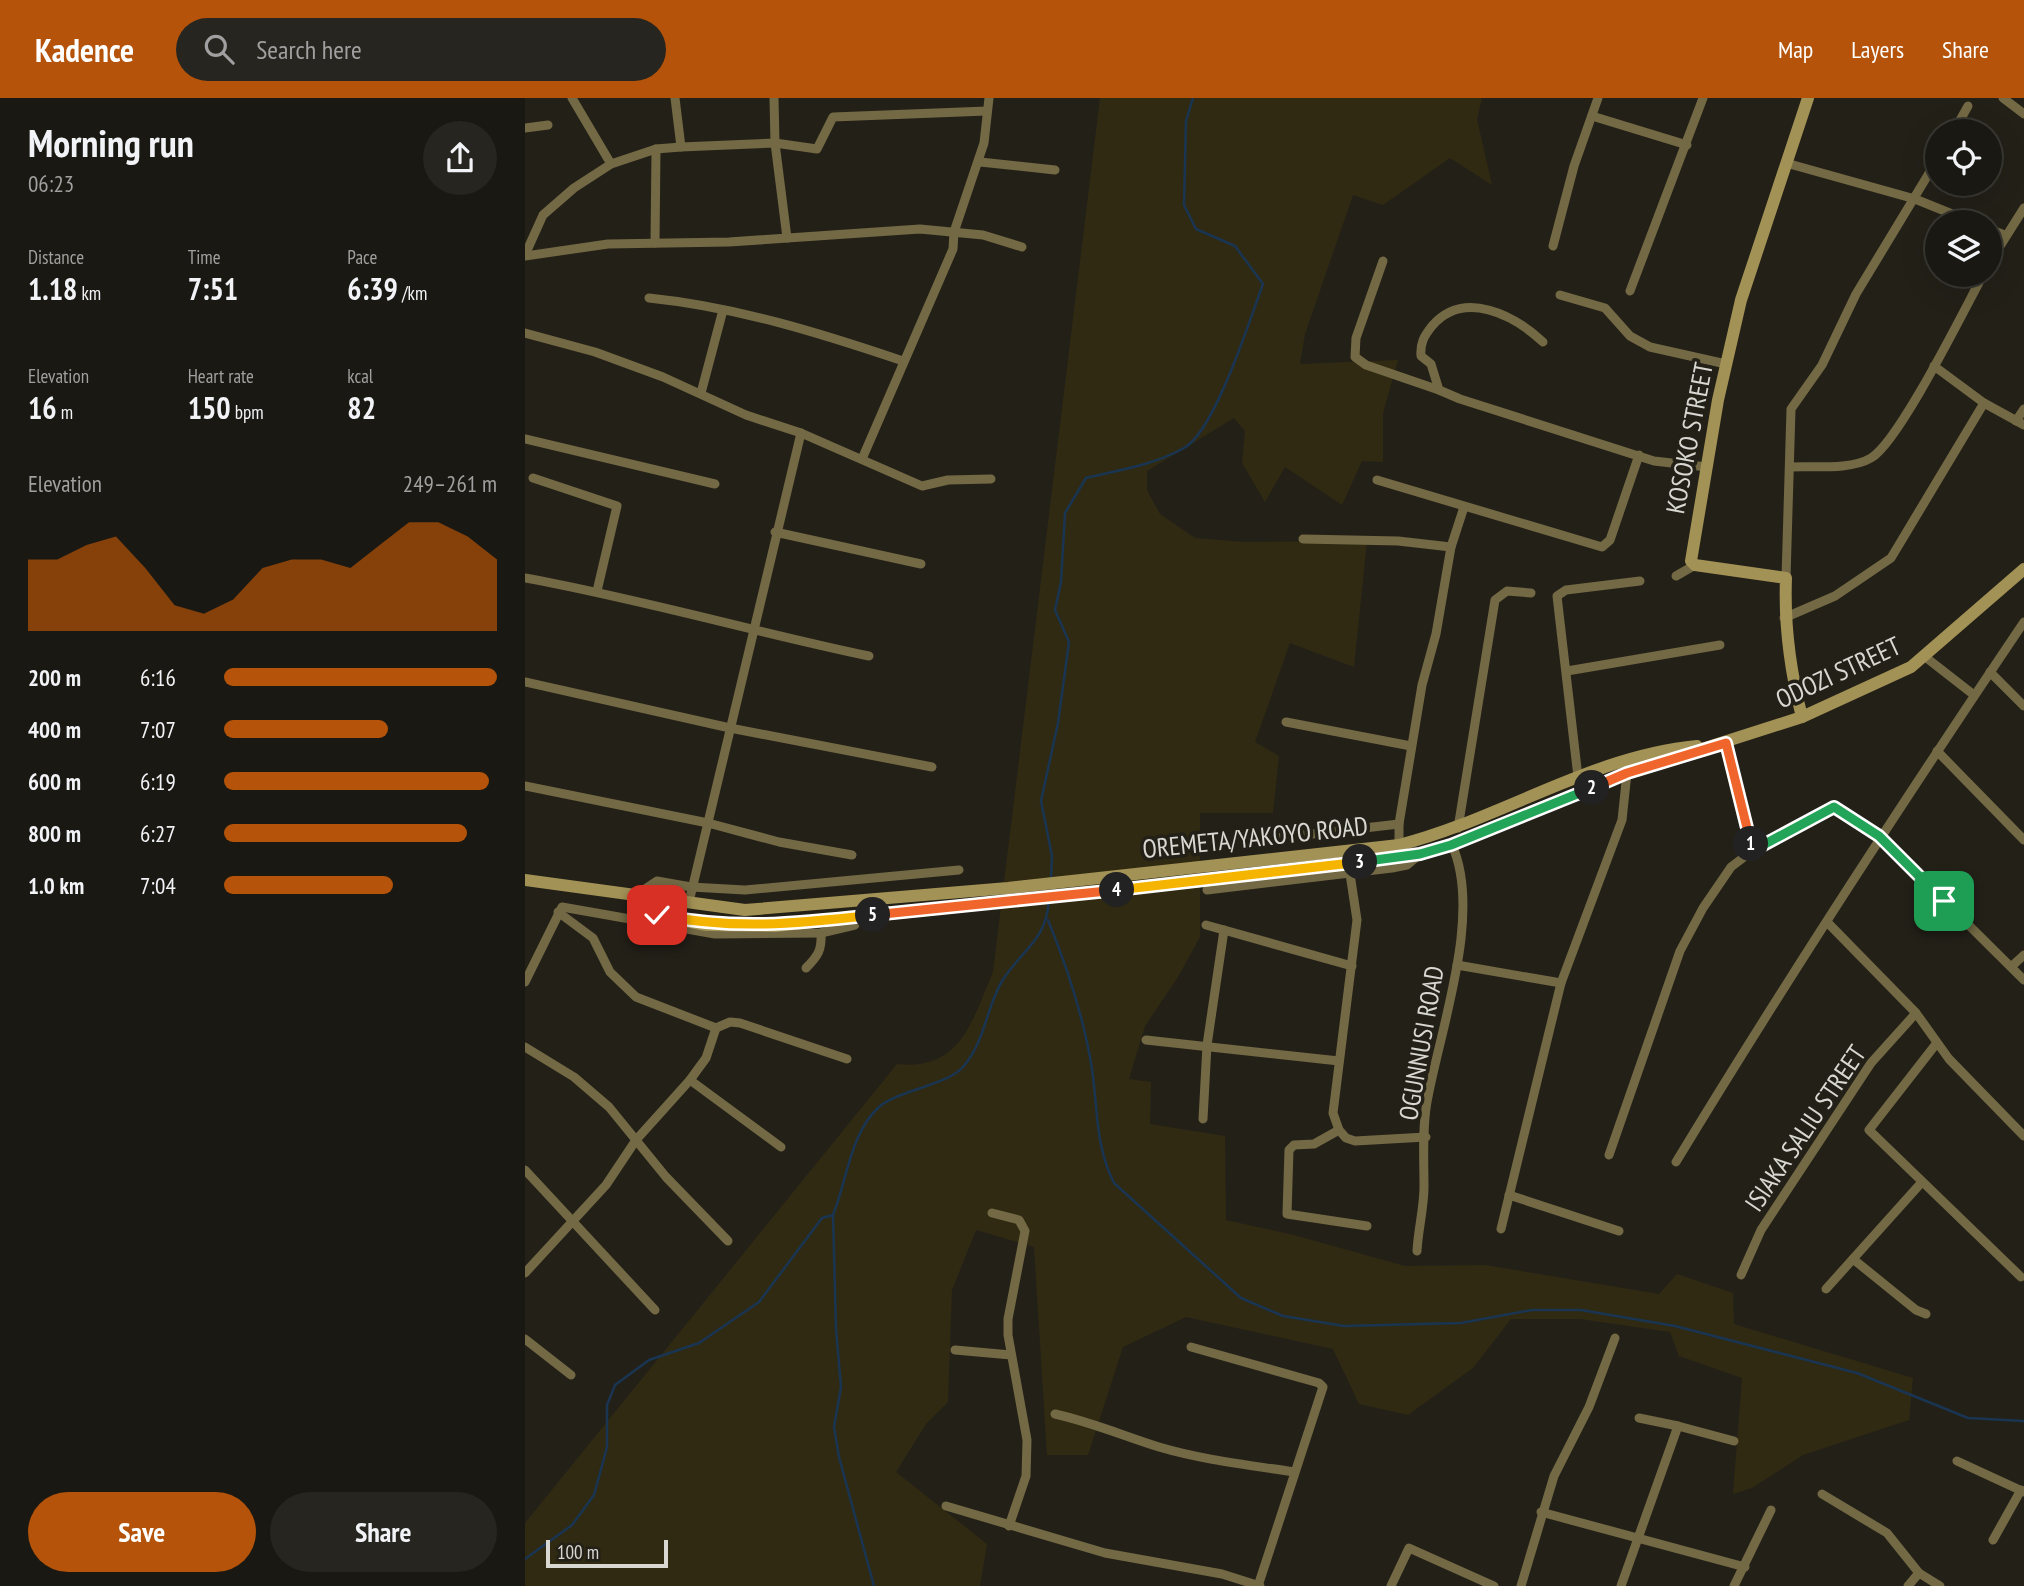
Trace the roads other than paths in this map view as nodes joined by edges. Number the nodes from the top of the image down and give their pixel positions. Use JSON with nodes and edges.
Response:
{"nodes":[{"id":1,"x":572,"y":98,"type":"edge"},
{"id":2,"x":675,"y":98,"type":"edge"},
{"id":3,"x":774,"y":98,"type":"edge"},
{"id":4,"x":989,"y":98,"type":"edge"},
{"id":5,"x":1598,"y":98,"type":"edge"},
{"id":6,"x":1703,"y":98,"type":"edge"},
{"id":7,"x":1808,"y":98,"type":"edge"},
{"id":8,"x":2003,"y":98,"type":"edge"},
{"id":9,"x":1968,"y":106,"type":"dead end"},
{"id":10,"x":987,"y":111,"type":"junction"},
{"id":11,"x":2024,"y":114,"type":"edge"},
{"id":12,"x":1592,"y":116,"type":"junction"},
{"id":13,"x":1961,"y":119,"type":"edge"},
{"id":14,"x":548,"y":125,"type":"dead end"},
{"id":15,"x":525,"y":128,"type":"edge"},
{"id":16,"x":775,"y":143,"type":"junction"},
{"id":17,"x":1686,"y":145,"type":"junction"},
{"id":18,"x":681,"y":147,"type":"junction"},
{"id":19,"x":656,"y":149,"type":"junction"},
{"id":20,"x":980,"y":162,"type":"junction"},
{"id":21,"x":1786,"y":163,"type":"junction"},
{"id":22,"x":611,"y":164,"type":"junction"},
{"id":23,"x":1055,"y":170,"type":"dead end"},
{"id":24,"x":1925,"y":181,"type":"edge"},
{"id":25,"x":1915,"y":199,"type":"junction"},
{"id":26,"x":2024,"y":208,"type":"edge"},
{"id":27,"x":1942,"y":210,"type":"edge"},
{"id":28,"x":954,"y":232,"type":"junction"},
{"id":29,"x":2004,"y":235,"type":"joint"},
{"id":30,"x":787,"y":238,"type":"junction"},
{"id":31,"x":2002,"y":239,"type":"edge"},
{"id":32,"x":655,"y":243,"type":"junction"},
{"id":33,"x":1553,"y":246,"type":"dead end"},
{"id":34,"x":1022,"y":247,"type":"dead end"},
{"id":35,"x":525,"y":255,"type":"edge"},
{"id":36,"x":1383,"y":261,"type":"dead end"},
{"id":37,"x":1977,"y":287,"type":"edge"},
{"id":38,"x":1630,"y":291,"type":"dead end"},
{"id":39,"x":1560,"y":295,"type":"dead end"},
{"id":40,"x":649,"y":298,"type":"dead end"},
{"id":41,"x":723,"y":310,"type":"junction"},
{"id":42,"x":525,"y":333,"type":"edge"},
{"id":43,"x":1543,"y":342,"type":"dead end"},
{"id":44,"x":903,"y":361,"type":"junction"},
{"id":45,"x":1726,"y":364,"type":"junction"},
{"id":46,"x":1934,"y":366,"type":"junction"},
{"id":47,"x":1439,"y":390,"type":"junction"},
{"id":48,"x":701,"y":393,"type":"junction"},
{"id":49,"x":1984,"y":403,"type":"junction"},
{"id":50,"x":2024,"y":409,"type":"edge"},
{"id":51,"x":2020,"y":423,"type":"edge"},
{"id":52,"x":801,"y":433,"type":"junction"},
{"id":53,"x":525,"y":439,"type":"edge"},
{"id":54,"x":1639,"y":455,"type":"junction"},
{"id":55,"x":862,"y":459,"type":"junction"},
{"id":56,"x":1707,"y":467,"type":"junction"},
{"id":57,"x":1791,"y":467,"type":"junction"},
{"id":58,"x":533,"y":478,"type":"dead end"},
{"id":59,"x":991,"y":479,"type":"dead end"},
{"id":60,"x":1377,"y":480,"type":"dead end"},
{"id":61,"x":715,"y":484,"type":"dead end"},
{"id":62,"x":1464,"y":508,"type":"junction"},
{"id":63,"x":775,"y":531,"type":"junction"},
{"id":64,"x":1303,"y":539,"type":"dead end"},
{"id":65,"x":1451,"y":547,"type":"junction"},
{"id":66,"x":921,"y":564,"type":"dead end"},
{"id":67,"x":1695,"y":565,"type":"junction"},
{"id":68,"x":2024,"y":569,"type":"edge"},
{"id":69,"x":1676,"y":576,"type":"dead end"},
{"id":70,"x":525,"y":578,"type":"edge"},
{"id":71,"x":1786,"y":578,"type":"junction"},
{"id":72,"x":1640,"y":582,"type":"dead end"},
{"id":73,"x":597,"y":591,"type":"junction"},
{"id":74,"x":1531,"y":593,"type":"dead end"},
{"id":75,"x":1784,"y":618,"type":"junction"},
{"id":76,"x":2024,"y":622,"type":"edge"},
{"id":77,"x":754,"y":632,"type":"junction"},
{"id":78,"x":1720,"y":645,"type":"dead end"},
{"id":79,"x":870,"y":656,"type":"dead end"},
{"id":80,"x":1924,"y":656,"type":"junction"},
{"id":81,"x":1567,"y":671,"type":"junction"},
{"id":82,"x":1990,"y":673,"type":"junction"},
{"id":83,"x":525,"y":682,"type":"edge"},
{"id":84,"x":1974,"y":695,"type":"junction"},
{"id":85,"x":2024,"y":706,"type":"edge"},
{"id":86,"x":1802,"y":717,"type":"junction"},
{"id":87,"x":1286,"y":722,"type":"dead end"},
{"id":88,"x":730,"y":728,"type":"junction"},
{"id":89,"x":1726,"y":743,"type":"junction"},
{"id":90,"x":1411,"y":746,"type":"junction"},
{"id":91,"x":1937,"y":751,"type":"junction"},
{"id":92,"x":932,"y":767,"type":"dead end"},
{"id":93,"x":1627,"y":773,"type":"junction"},
{"id":94,"x":1578,"y":777,"type":"junction"},
{"id":95,"x":525,"y":786,"type":"edge"},
{"id":96,"x":708,"y":823,"type":"junction"},
{"id":97,"x":1399,"y":824,"type":"junction"},
{"id":98,"x":1458,"y":828,"type":"junction"},
{"id":99,"x":1879,"y":836,"type":"junction"},
{"id":100,"x":1277,"y":838,"type":"dead end"},
{"id":101,"x":2024,"y":840,"type":"edge"},
{"id":102,"x":1399,"y":845,"type":"junction"},
{"id":103,"x":1451,"y":845,"type":"junction"},
{"id":104,"x":1752,"y":851,"type":"junction"},
{"id":105,"x":1420,"y":854,"type":"junction"},
{"id":106,"x":852,"y":855,"type":"dead end"},
{"id":107,"x":959,"y":870,"type":"dead end"},
{"id":108,"x":1350,"y":874,"type":"junction"},
{"id":109,"x":525,"y":880,"type":"edge"},
{"id":110,"x":691,"y":887,"type":"junction"},
{"id":111,"x":1207,"y":890,"type":"dead end"},
{"id":112,"x":641,"y":896,"type":"junction"},
{"id":113,"x":688,"y":902,"type":"junction"},
{"id":114,"x":558,"y":912,"type":"junction"},
{"id":115,"x":1828,"y":923,"type":"junction"},
{"id":116,"x":855,"y":925,"type":"dead end"},
{"id":117,"x":1206,"y":925,"type":"dead end"},
{"id":118,"x":1224,"y":930,"type":"junction"},
{"id":119,"x":821,"y":933,"type":"junction"},
{"id":120,"x":2024,"y":955,"type":"edge"},
{"id":121,"x":1457,"y":965,"type":"junction"},
{"id":122,"x":1352,"y":966,"type":"junction"},
{"id":123,"x":2012,"y":966,"type":"junction"},
{"id":124,"x":806,"y":968,"type":"dead end"},
{"id":125,"x":2024,"y":980,"type":"edge"},
{"id":126,"x":525,"y":982,"type":"edge"},
{"id":127,"x":1561,"y":983,"type":"junction"},
{"id":128,"x":1916,"y":1013,"type":"junction"},
{"id":129,"x":716,"y":1028,"type":"junction"},
{"id":130,"x":1146,"y":1040,"type":"dead end"},
{"id":131,"x":1936,"y":1044,"type":"junction"},
{"id":132,"x":1207,"y":1045,"type":"junction"},
{"id":133,"x":525,"y":1047,"type":"edge"},
{"id":134,"x":847,"y":1059,"type":"dead end"},
{"id":135,"x":1339,"y":1061,"type":"junction"},
{"id":136,"x":690,"y":1080,"type":"junction"},
{"id":137,"x":1203,"y":1119,"type":"dead end"},
{"id":138,"x":1339,"y":1130,"type":"junction"},
{"id":139,"x":2024,"y":1136,"type":"edge"},
{"id":140,"x":1426,"y":1138,"type":"junction"},
{"id":141,"x":636,"y":1140,"type":"junction"},
{"id":142,"x":781,"y":1147,"type":"dead end"},
{"id":143,"x":1609,"y":1155,"type":"dead end"},
{"id":144,"x":1676,"y":1162,"type":"dead end"},
{"id":145,"x":525,"y":1170,"type":"edge"},
{"id":146,"x":1921,"y":1182,"type":"junction"},
{"id":147,"x":1509,"y":1195,"type":"junction"},
{"id":148,"x":992,"y":1213,"type":"dead end"},
{"id":149,"x":573,"y":1219,"type":"junction"},
{"id":150,"x":1367,"y":1227,"type":"dead end"},
{"id":151,"x":1501,"y":1229,"type":"dead end"},
{"id":152,"x":1619,"y":1231,"type":"dead end"},
{"id":153,"x":729,"y":1241,"type":"dead end"},
{"id":154,"x":1417,"y":1251,"type":"dead end"},
{"id":155,"x":1853,"y":1259,"type":"junction"},
{"id":156,"x":525,"y":1273,"type":"edge"},
{"id":157,"x":1741,"y":1275,"type":"dead end"},
{"id":158,"x":2021,"y":1277,"type":"dead end"},
{"id":159,"x":1826,"y":1289,"type":"dead end"},
{"id":160,"x":655,"y":1310,"type":"dead end"},
{"id":161,"x":1926,"y":1314,"type":"dead end"},
{"id":162,"x":1615,"y":1338,"type":"dead end"},
{"id":163,"x":525,"y":1339,"type":"edge"},
{"id":164,"x":1191,"y":1346,"type":"dead end"},
{"id":165,"x":955,"y":1350,"type":"dead end"},
{"id":166,"x":1011,"y":1355,"type":"junction"},
{"id":167,"x":571,"y":1375,"type":"dead end"},
{"id":168,"x":1055,"y":1414,"type":"dead end"},
{"id":169,"x":1639,"y":1418,"type":"dead end"},
{"id":170,"x":1678,"y":1426,"type":"junction"},
{"id":171,"x":1734,"y":1441,"type":"dead end"},
{"id":172,"x":1957,"y":1461,"type":"dead end"},
{"id":173,"x":1294,"y":1472,"type":"junction"},
{"id":174,"x":2022,"y":1491,"type":"edge"},
{"id":175,"x":1822,"y":1494,"type":"dead end"},
{"id":176,"x":946,"y":1506,"type":"dead end"},
{"id":177,"x":1771,"y":1510,"type":"dead end"},
{"id":178,"x":1541,"y":1512,"type":"junction"},
{"id":179,"x":1009,"y":1526,"type":"junction"},
{"id":180,"x":1637,"y":1539,"type":"junction"},
{"id":181,"x":1993,"y":1540,"type":"dead end"},
{"id":182,"x":1745,"y":1567,"type":"junction"},
{"id":183,"x":1919,"y":1573,"type":"junction"},
{"id":184,"x":1259,"y":1586,"type":"edge"},
{"id":185,"x":1391,"y":1586,"type":"edge"},
{"id":186,"x":1494,"y":1586,"type":"edge"},
{"id":187,"x":1521,"y":1586,"type":"edge"},
{"id":188,"x":1621,"y":1586,"type":"edge"},
{"id":189,"x":1734,"y":1586,"type":"edge"},
{"id":190,"x":1908,"y":1586,"type":"edge"},
{"id":191,"x":1940,"y":1586,"type":"edge"}],
"edges":[{"from":1,"to":22,"type":"street"},
{"from":2,"to":18,"type":"street"},
{"from":3,"to":16,"type":"street"},
{"from":4,"to":10,"type":"street"},
{"from":5,"to":12,"type":"street"},
{"from":6,"to":17,"type":"street"},
{"from":7,"to":21,"type":"main road","name":"KOSOKO STREET"},
{"from":8,"to":11,"type":"street"},
{"from":9,"to":13,"type":"street"},
{"from":10,"to":16,"type":"street"},
{"from":10,"to":20,"type":"street"},
{"from":12,"to":17,"type":"street"},
{"from":12,"to":33,"type":"street"},
{"from":14,"to":15,"type":"street"},
{"from":16,"to":18,"type":"street"},
{"from":16,"to":30,"type":"street"},
{"from":17,"to":38,"type":"street"},
{"from":18,"to":19,"type":"street"},
{"from":19,"to":22,"type":"street"},
{"from":19,"to":32,"type":"street"},
{"from":20,"to":23,"type":"street"},
{"from":20,"to":28,"type":"street"},
{"from":21,"to":25,"type":"street"},
{"from":21,"to":45,"type":"main road","name":"KOSOKO STREET"},
{"from":22,"to":35,"type":"street"},
{"from":24,"to":25,"type":"street"},
{"from":25,"to":27,"type":"street"},
{"from":25,"to":57,"type":"street"},
{"from":26,"to":29,"type":"street"},
{"from":28,"to":30,"type":"street"},
{"from":28,"to":34,"type":"street"},
{"from":28,"to":44,"type":"street"},
{"from":29,"to":31,"type":"street"},
{"from":30,"to":32,"type":"street"},
{"from":32,"to":35,"type":"street"},
{"from":36,"to":47,"type":"street"},
{"from":37,"to":46,"type":"street"},
{"from":39,"to":45,"type":"street"},
{"from":40,"to":41,"type":"street"},
{"from":41,"to":44,"type":"street"},
{"from":41,"to":48,"type":"street"},
{"from":42,"to":48,"type":"street"},
{"from":43,"to":47,"type":"street"},
{"from":44,"to":55,"type":"street"},
{"from":45,"to":56,"type":"main road","name":"KOSOKO STREET"},
{"from":46,"to":49,"type":"street"},
{"from":46,"to":57,"type":"street"},
{"from":47,"to":54,"type":"street"},
{"from":48,"to":52,"type":"street"},
{"from":49,"to":51,"type":"street"},
{"from":49,"to":75,"type":"street"},
{"from":50,"to":51,"type":"street"},
{"from":52,"to":55,"type":"street"},
{"from":52,"to":63,"type":"street"},
{"from":53,"to":61,"type":"street"},
{"from":54,"to":56,"type":"street"},
{"from":54,"to":62,"type":"street"},
{"from":55,"to":59,"type":"street"},
{"from":56,"to":67,"type":"main road","name":"KOSOKO STREET"},
{"from":57,"to":71,"type":"street"},
{"from":58,"to":73,"type":"street"},
{"from":60,"to":62,"type":"street"},
{"from":62,"to":65,"type":"street"},
{"from":63,"to":66,"type":"street"},
{"from":63,"to":77,"type":"street"},
{"from":64,"to":65,"type":"street"},
{"from":65,"to":90,"type":"street"},
{"from":67,"to":69,"type":"street"},
{"from":67,"to":71,"type":"main road"},
{"from":68,"to":80,"type":"main road","name":"ODOZI STREET"},
{"from":70,"to":73,"type":"street"},
{"from":71,"to":75,"type":"main road"},
{"from":72,"to":81,"type":"street"},
{"from":73,"to":77,"type":"street"},
{"from":74,"to":98,"type":"street"},
{"from":75,"to":86,"type":"main road"},
{"from":76,"to":82,"type":"street"},
{"from":77,"to":79,"type":"street"},
{"from":77,"to":88,"type":"street"},
{"from":78,"to":81,"type":"street"},
{"from":80,"to":84,"type":"street"},
{"from":80,"to":86,"type":"main road","name":"ODOZI STREET"},
{"from":81,"to":94,"type":"street"},
{"from":82,"to":84,"type":"street"},
{"from":82,"to":85,"type":"street"},
{"from":83,"to":88,"type":"street"},
{"from":84,"to":91,"type":"street"},
{"from":86,"to":89,"type":"main road","name":"ODOZI STREET"},
{"from":87,"to":90,"type":"street"},
{"from":88,"to":92,"type":"street"},
{"from":88,"to":96,"type":"street"},
{"from":89,"to":93,"type":"main road"},
{"from":89,"to":94,"type":"main road","name":"OREMETA/YAKOYO ROAD"},
{"from":89,"to":104,"type":"street"},
{"from":90,"to":97,"type":"street"},
{"from":91,"to":99,"type":"street"},
{"from":91,"to":101,"type":"street"},
{"from":93,"to":103,"type":"main road"},
{"from":93,"to":127,"type":"street"},
{"from":94,"to":98,"type":"main road","name":"OREMETA/YAKOYO ROAD"},
{"from":95,"to":96,"type":"street"},
{"from":96,"to":106,"type":"street"},
{"from":96,"to":110,"type":"street"},
{"from":97,"to":100,"type":"street"},
{"from":97,"to":102,"type":"street"},
{"from":98,"to":102,"type":"main road","name":"OREMETA/YAKOYO ROAD"},
{"from":99,"to":104,"type":"street"},
{"from":99,"to":115,"type":"street"},
{"from":99,"to":123,"type":"street"},
{"from":102,"to":113,"type":"main road","name":"OREMETA/YAKOYO ROAD"},
{"from":103,"to":105,"type":"main road"},
{"from":103,"to":121,"type":"street","name":"OGUNNUSI ROAD"},
{"from":104,"to":143,"type":"street"},
{"from":105,"to":108,"type":"street"},
{"from":105,"to":112,"type":"main road"},
{"from":107,"to":110,"type":"street"},
{"from":108,"to":111,"type":"street"},
{"from":108,"to":122,"type":"street"},
{"from":109,"to":112,"type":"main road","name":"OREMETA/YAKOYO ROAD"},
{"from":110,"to":112,"type":"street"},
{"from":110,"to":113,"type":"street"},
{"from":112,"to":113,"type":"main road","name":"OREMETA/YAKOYO ROAD"},
{"from":114,"to":119,"type":"street"},
{"from":114,"to":126,"type":"street"},
{"from":114,"to":129,"type":"street"},
{"from":115,"to":128,"type":"street"},
{"from":115,"to":144,"type":"street"},
{"from":116,"to":119,"type":"street"},
{"from":117,"to":118,"type":"street"},
{"from":118,"to":122,"type":"street"},
{"from":118,"to":132,"type":"street"},
{"from":119,"to":124,"type":"street"},
{"from":120,"to":123,"type":"street"},
{"from":121,"to":127,"type":"street"},
{"from":121,"to":140,"type":"street","name":"OGUNNUSI ROAD"},
{"from":122,"to":135,"type":"street"},
{"from":123,"to":125,"type":"street"},
{"from":127,"to":147,"type":"street"},
{"from":128,"to":131,"type":"street"},
{"from":128,"to":157,"type":"street","name":"ISIAKA SALIU STREET"},
{"from":129,"to":134,"type":"street"},
{"from":129,"to":136,"type":"street"},
{"from":130,"to":132,"type":"street"},
{"from":131,"to":139,"type":"street"},
{"from":131,"to":146,"type":"street"},
{"from":132,"to":135,"type":"street"},
{"from":132,"to":137,"type":"street"},
{"from":133,"to":141,"type":"street"},
{"from":135,"to":138,"type":"street"},
{"from":136,"to":141,"type":"street"},
{"from":136,"to":142,"type":"street"},
{"from":138,"to":140,"type":"street"},
{"from":138,"to":150,"type":"street"},
{"from":140,"to":154,"type":"street","name":"OGUNNUSI ROAD"},
{"from":141,"to":149,"type":"street"},
{"from":141,"to":153,"type":"street"},
{"from":145,"to":149,"type":"street"},
{"from":146,"to":155,"type":"street"},
{"from":146,"to":158,"type":"street"},
{"from":147,"to":151,"type":"street"},
{"from":147,"to":152,"type":"street"},
{"from":148,"to":166,"type":"street"},
{"from":149,"to":156,"type":"street"},
{"from":149,"to":160,"type":"street"},
{"from":155,"to":159,"type":"street"},
{"from":155,"to":161,"type":"street"},
{"from":162,"to":178,"type":"street"},
{"from":163,"to":167,"type":"street"},
{"from":164,"to":173,"type":"street"},
{"from":165,"to":166,"type":"street"},
{"from":166,"to":179,"type":"street"},
{"from":168,"to":173,"type":"street"},
{"from":169,"to":170,"type":"street"},
{"from":170,"to":171,"type":"street"},
{"from":170,"to":180,"type":"street"},
{"from":172,"to":174,"type":"street"},
{"from":173,"to":184,"type":"street"},
{"from":174,"to":181,"type":"street"},
{"from":175,"to":183,"type":"street"},
{"from":176,"to":179,"type":"street"},
{"from":177,"to":182,"type":"street"},
{"from":178,"to":180,"type":"street"},
{"from":178,"to":187,"type":"street"},
{"from":179,"to":184,"type":"street"},
{"from":180,"to":182,"type":"street"},
{"from":180,"to":188,"type":"street"},
{"from":182,"to":189,"type":"street"},
{"from":183,"to":190,"type":"street"},
{"from":183,"to":191,"type":"street"},
{"from":185,"to":186,"type":"street"}]}
